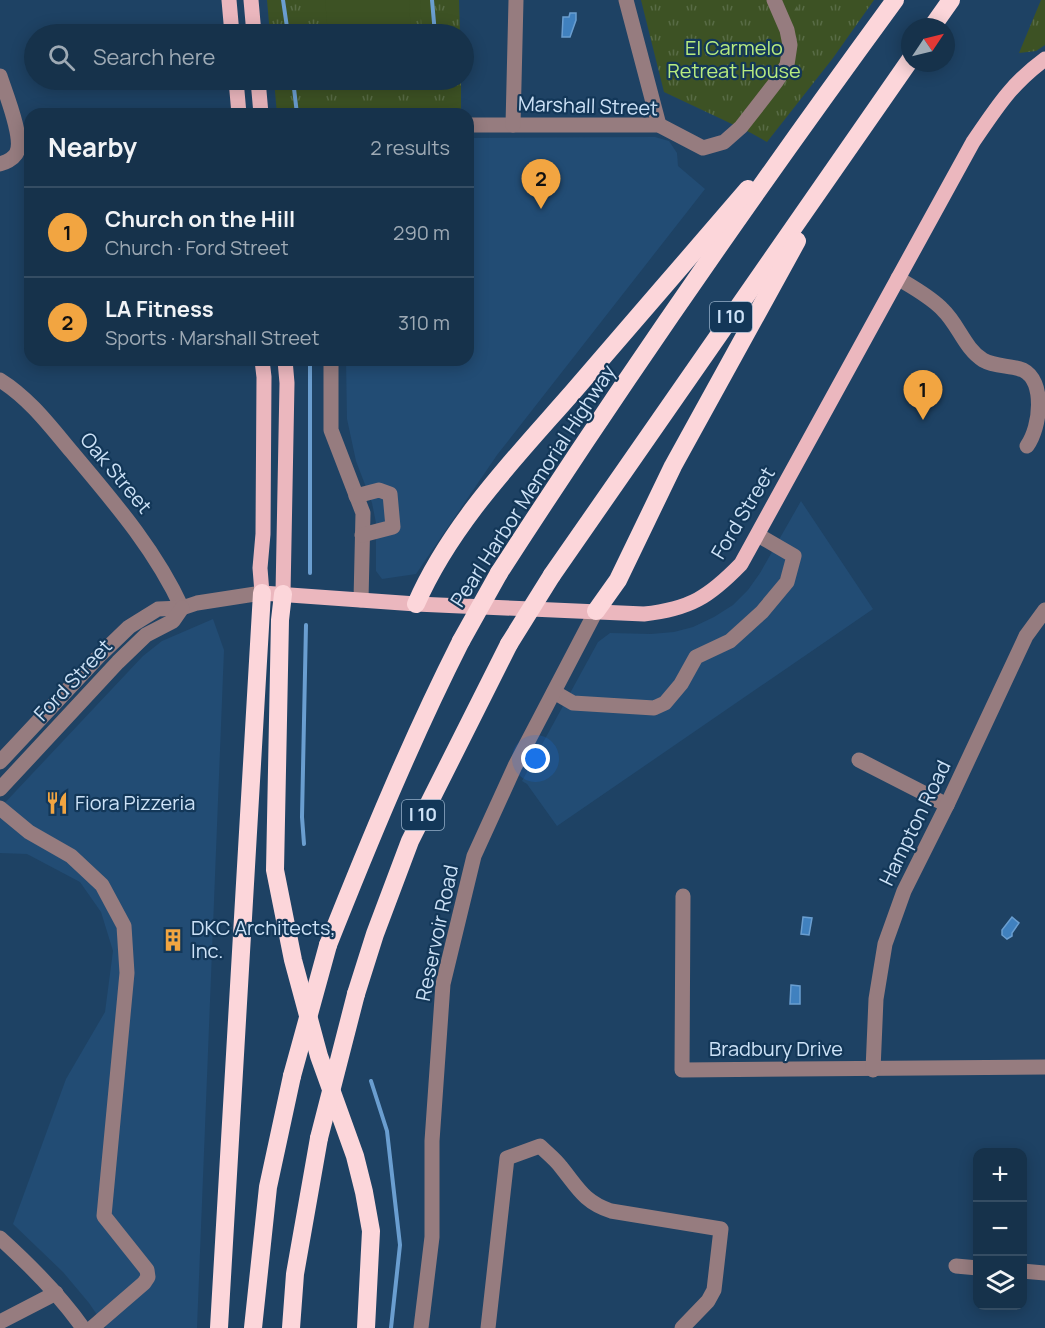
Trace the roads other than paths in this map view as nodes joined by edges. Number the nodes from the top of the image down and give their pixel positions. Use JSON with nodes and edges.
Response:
{"nodes":[{"id":1,"x":229,"y":0,"type":"edge"},
{"id":2,"x":250,"y":0,"type":"edge"},
{"id":3,"x":516,"y":0,"type":"edge"},
{"id":4,"x":626,"y":0,"type":"edge"},
{"id":5,"x":774,"y":0,"type":"edge"},
{"id":6,"x":895,"y":0,"type":"edge"},
{"id":7,"x":951,"y":0,"type":"edge"},
{"id":8,"x":938,"y":18,"type":"edge"},
{"id":9,"x":231,"y":24,"type":"edge"},
{"id":10,"x":253,"y":24,"type":"edge"},
{"id":11,"x":1045,"y":59,"type":"edge"},
{"id":12,"x":902,"y":72,"type":"edge"},
{"id":13,"x":0,"y":76,"type":"edge"},
{"id":14,"x":237,"y":90,"type":"edge"},
{"id":15,"x":259,"y":90,"type":"edge"},
{"id":16,"x":238,"y":108,"type":"edge"},
{"id":17,"x":260,"y":108,"type":"edge"},
{"id":18,"x":806,"y":122,"type":"junction"},
{"id":19,"x":513,"y":124,"type":"junction"},
{"id":20,"x":474,"y":125,"type":"edge"},
{"id":21,"x":659,"y":125,"type":"junction"},
{"id":22,"x":847,"y":151,"type":"junction"},
{"id":23,"x":0,"y":164,"type":"edge"},
{"id":24,"x":898,"y":278,"type":"junction"},
{"id":25,"x":262,"y":366,"type":"edge"},
{"id":26,"x":286,"y":366,"type":"edge"},
{"id":27,"x":331,"y":366,"type":"edge"},
{"id":28,"x":0,"y":380,"type":"edge"},
{"id":29,"x":1027,"y":446,"type":"dead end"},
{"id":30,"x":356,"y":496,"type":"junction"},
{"id":31,"x":362,"y":535,"type":"junction"},
{"id":32,"x":759,"y":535,"type":"junction"},
{"id":33,"x":262,"y":594,"type":"junction"},
{"id":34,"x":283,"y":594,"type":"junction"},
{"id":35,"x":362,"y":600,"type":"junction"},
{"id":36,"x":416,"y":604,"type":"junction"},
{"id":37,"x":182,"y":608,"type":"junction"},
{"id":38,"x":1045,"y":610,"type":"edge"},
{"id":39,"x":596,"y":611,"type":"junction"},
{"id":40,"x":554,"y":692,"type":"junction"},
{"id":41,"x":20,"y":741,"type":"junction"},
{"id":42,"x":859,"y":760,"type":"dead end"},
{"id":43,"x":0,"y":762,"type":"edge"},
{"id":44,"x":0,"y":776,"type":"edge"},
{"id":45,"x":0,"y":789,"type":"edge"},
{"id":46,"x":947,"y":805,"type":"junction"},
{"id":47,"x":0,"y":808,"type":"edge"},
{"id":48,"x":683,"y":896,"type":"dead end"},
{"id":49,"x":1045,"y":1067,"type":"edge"},
{"id":50,"x":873,"y":1070,"type":"junction"},
{"id":51,"x":0,"y":1238,"type":"edge"},
{"id":52,"x":957,"y":1266,"type":"dead end"},
{"id":53,"x":973,"y":1268,"type":"edge"},
{"id":54,"x":1027,"y":1271,"type":"edge"},
{"id":55,"x":1045,"y":1273,"type":"edge"},
{"id":56,"x":56,"y":1293,"type":"junction"},
{"id":57,"x":0,"y":1322,"type":"edge"},
{"id":58,"x":83,"y":1328,"type":"edge"},
{"id":59,"x":92,"y":1328,"type":"edge"},
{"id":60,"x":219,"y":1328,"type":"edge"},
{"id":61,"x":253,"y":1328,"type":"edge"},
{"id":62,"x":291,"y":1328,"type":"edge"},
{"id":63,"x":366,"y":1328,"type":"edge"},
{"id":64,"x":421,"y":1328,"type":"edge"},
{"id":65,"x":488,"y":1328,"type":"edge"},
{"id":66,"x":682,"y":1328,"type":"edge"}],
"edges":[{"from":1,"to":9,"type":"main road"},
{"from":2,"to":10,"type":"main road"},
{"from":3,"to":19,"type":"street"},
{"from":4,"to":21,"type":"street"},
{"from":5,"to":21,"type":"street","name":"Marshall Street"},
{"from":6,"to":18,"type":"highway","name":"Pearl Harbor Memorial Highway","number":"I 10"},
{"from":7,"to":8,"type":"highway"},
{"from":11,"to":24,"type":"main road","name":"Ford Street"},
{"from":12,"to":22,"type":"highway","number":"I 10"},
{"from":13,"to":23,"type":"street"},
{"from":14,"to":16,"type":"main road"},
{"from":15,"to":17,"type":"main road"},
{"from":18,"to":36,"type":"highway"},
{"from":18,"to":61,"type":"highway","name":"Pearl Harbor Memorial Highway","number":"I 10","bridge":true},
{"from":19,"to":20,"type":"street","name":"Marshall Street"},
{"from":19,"to":21,"type":"street","name":"Marshall Street"},
{"from":22,"to":39,"type":"highway"},
{"from":22,"to":62,"type":"highway","number":"I 10","bridge":true},
{"from":24,"to":29,"type":"street"},
{"from":24,"to":32,"type":"main road","name":"Ford Street"},
{"from":25,"to":33,"type":"main road"},
{"from":26,"to":34,"type":"main road"},
{"from":27,"to":30,"type":"street"},
{"from":28,"to":37,"type":"street","name":"Oak Street"},
{"from":30,"to":31,"type":"street"},
{"from":30,"to":31,"type":"street"},
{"from":31,"to":35,"type":"street"},
{"from":32,"to":39,"type":"main road","name":"Ford Street"},
{"from":32,"to":40,"type":"street"},
{"from":33,"to":34,"type":"main road","name":"Ford Street"},
{"from":33,"to":37,"type":"street","name":"Ford Street"},
{"from":33,"to":60,"type":"highway"},
{"from":34,"to":35,"type":"main road","name":"Ford Street"},
{"from":34,"to":63,"type":"highway"},
{"from":35,"to":36,"type":"main road","name":"Ford Street"},
{"from":36,"to":39,"type":"main road","name":"Ford Street"},
{"from":37,"to":41,"type":"street","name":"Ford Street"},
{"from":37,"to":45,"type":"street","name":"Ford Street"},
{"from":38,"to":46,"type":"street","name":"Hampton Road"},
{"from":39,"to":40,"type":"street","name":"Reservoir Road"},
{"from":40,"to":64,"type":"street","name":"Reservoir Road"},
{"from":41,"to":43,"type":"street","name":"Ford Street"},
{"from":41,"to":44,"type":"street"},
{"from":42,"to":46,"type":"street"},
{"from":46,"to":50,"type":"street","name":"Hampton Road"},
{"from":47,"to":59,"type":"street"},
{"from":48,"to":50,"type":"street","name":"Bradbury Drive"},
{"from":49,"to":50,"type":"street","name":"Bradbury Drive"},
{"from":51,"to":56,"type":"street"},
{"from":52,"to":53,"type":"street"},
{"from":54,"to":55,"type":"street"},
{"from":56,"to":57,"type":"street"},
{"from":56,"to":58,"type":"street"},
{"from":65,"to":66,"type":"street"}]}
